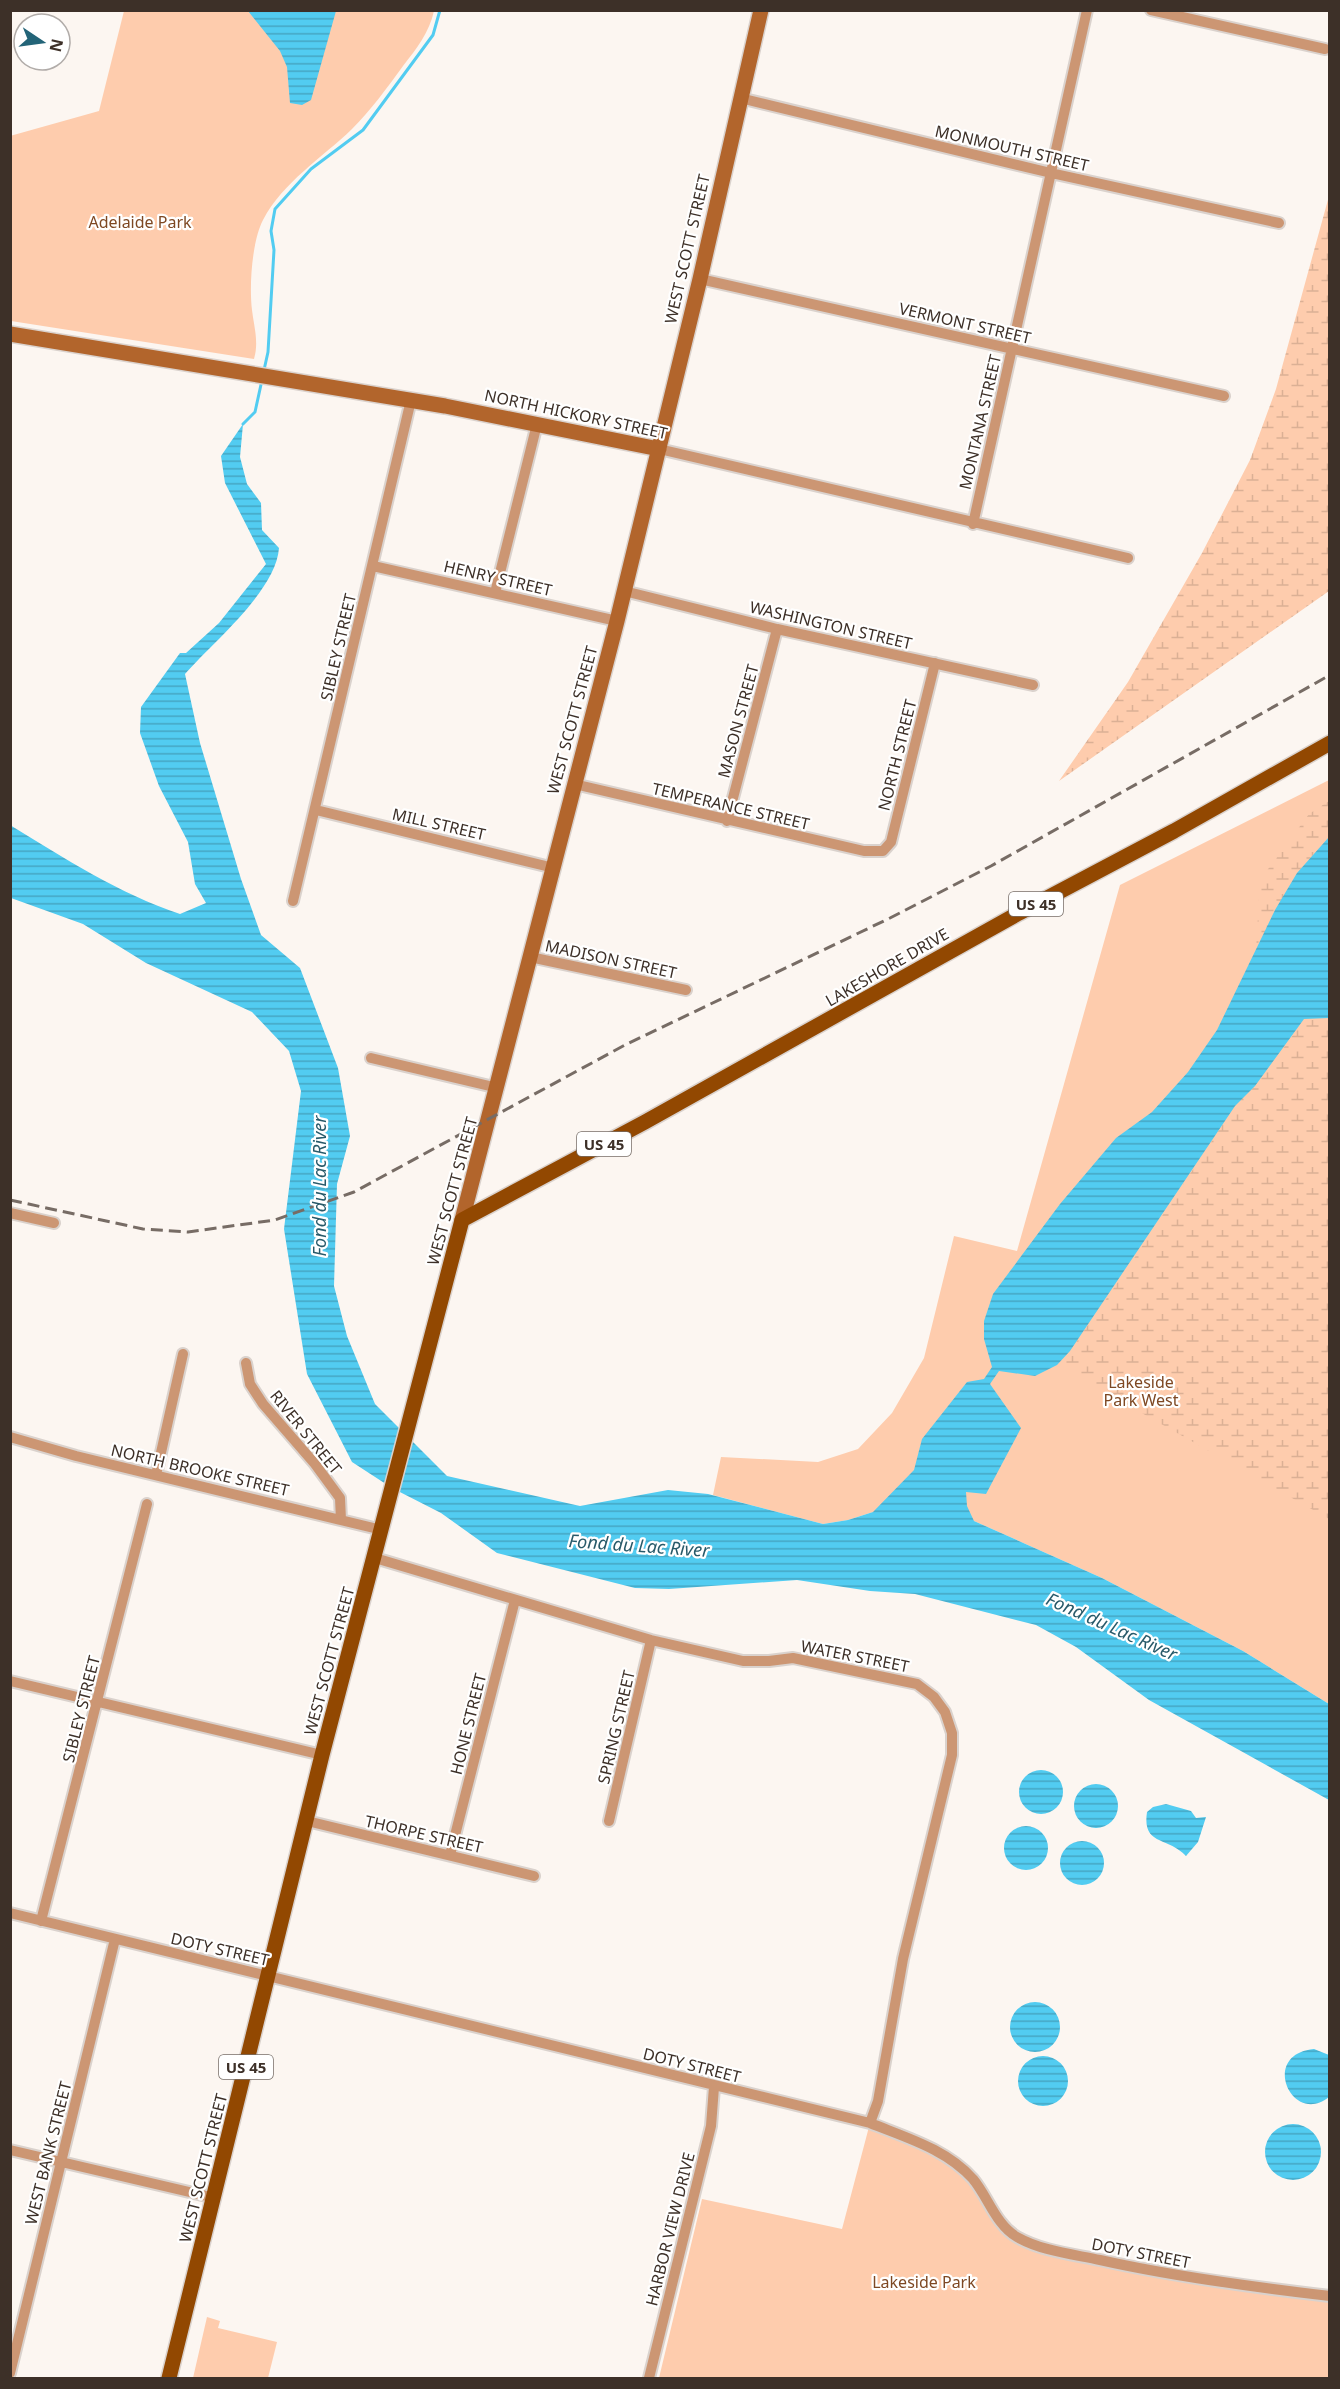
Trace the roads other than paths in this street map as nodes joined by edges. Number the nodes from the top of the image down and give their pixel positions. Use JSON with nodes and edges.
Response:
{"nodes":[{"id":1,"x":761,"y":10,"type":"edge"},
{"id":2,"x":1087,"y":10,"type":"edge"},
{"id":3,"x":1151,"y":10,"type":"edge"},
{"id":4,"x":1325,"y":49,"type":"dead end"},
{"id":5,"x":740,"y":98,"type":"junction"},
{"id":6,"x":1051,"y":173,"type":"junction"},
{"id":7,"x":1279,"y":223,"type":"dead end"},
{"id":8,"x":700,"y":279,"type":"junction"},
{"id":9,"x":10,"y":334,"type":"edge"},
{"id":10,"x":1012,"y":348,"type":"junction"},
{"id":11,"x":1224,"y":396,"type":"dead end"},
{"id":12,"x":411,"y":400,"type":"junction"},
{"id":13,"x":537,"y":424,"type":"junction"},
{"id":14,"x":659,"y":449,"type":"junction"},
{"id":15,"x":973,"y":524,"type":"junction"},
{"id":16,"x":1128,"y":558,"type":"dead end"},
{"id":17,"x":373,"y":566,"type":"junction"},
{"id":18,"x":624,"y":591,"type":"junction"},
{"id":19,"x":495,"y":592,"type":"junction"},
{"id":20,"x":617,"y":621,"type":"junction"},
{"id":21,"x":777,"y":628,"type":"junction"},
{"id":22,"x":935,"y":663,"type":"junction"},
{"id":23,"x":1033,"y":685,"type":"dead end"},
{"id":24,"x":1329,"y":743,"type":"edge"},
{"id":25,"x":574,"y":784,"type":"junction"},
{"id":26,"x":316,"y":810,"type":"junction"},
{"id":27,"x":727,"y":821,"type":"junction"},
{"id":28,"x":883,"y":851,"type":"joint"},
{"id":29,"x":554,"y":868,"type":"junction"},
{"id":30,"x":293,"y":901,"type":"dead end"},
{"id":31,"x":530,"y":957,"type":"junction"},
{"id":32,"x":686,"y":990,"type":"dead end"},
{"id":33,"x":372,"y":1058,"type":"dead end"},
{"id":34,"x":498,"y":1088,"type":"junction"},
{"id":35,"x":10,"y":1213,"type":"edge"},
{"id":36,"x":462,"y":1220,"type":"junction"},
{"id":37,"x":54,"y":1223,"type":"dead end"},
{"id":38,"x":183,"y":1354,"type":"dead end"},
{"id":39,"x":246,"y":1363,"type":"dead end"},
{"id":40,"x":10,"y":1437,"type":"edge"},
{"id":41,"x":156,"y":1474,"type":"junction"},
{"id":42,"x":147,"y":1504,"type":"dead end"},
{"id":43,"x":341,"y":1520,"type":"junction"},
{"id":44,"x":382,"y":1530,"type":"junction"},
{"id":45,"x":375,"y":1558,"type":"junction"},
{"id":46,"x":515,"y":1600,"type":"junction"},
{"id":47,"x":651,"y":1640,"type":"junction"},
{"id":48,"x":10,"y":1681,"type":"edge"},
{"id":49,"x":98,"y":1703,"type":"junction"},
{"id":50,"x":322,"y":1755,"type":"junction"},
{"id":51,"x":307,"y":1821,"type":"junction"},
{"id":52,"x":609,"y":1821,"type":"dead end"},
{"id":53,"x":450,"y":1855,"type":"junction"},
{"id":54,"x":534,"y":1876,"type":"dead end"},
{"id":55,"x":10,"y":1913,"type":"edge"},
{"id":56,"x":41,"y":1921,"type":"junction"},
{"id":57,"x":115,"y":1940,"type":"junction"},
{"id":58,"x":267,"y":1976,"type":"junction"},
{"id":59,"x":714,"y":2087,"type":"junction"},
{"id":60,"x":870,"y":2123,"type":"junction"},
{"id":61,"x":10,"y":2150,"type":"edge"},
{"id":62,"x":62,"y":2162,"type":"junction"},
{"id":63,"x":215,"y":2198,"type":"junction"},
{"id":64,"x":1329,"y":2296,"type":"edge"},
{"id":65,"x":10,"y":2373,"type":"edge"},
{"id":66,"x":169,"y":2379,"type":"edge"},
{"id":67,"x":649,"y":2379,"type":"edge"}],
"edges":[{"from":1,"to":5,"type":"main road","name":"WEST SCOTT STREET"},
{"from":2,"to":6,"type":"street","name":"MONTANA STREET"},
{"from":3,"to":4,"type":"street"},
{"from":5,"to":6,"type":"street","name":"MONMOUTH STREET"},
{"from":5,"to":8,"type":"main road","name":"WEST SCOTT STREET"},
{"from":6,"to":7,"type":"street","name":"MONMOUTH STREET"},
{"from":6,"to":10,"type":"street","name":"MONTANA STREET"},
{"from":8,"to":10,"type":"street","name":"VERMONT STREET"},
{"from":8,"to":14,"type":"main road","name":"WEST SCOTT STREET"},
{"from":9,"to":12,"type":"main road","name":"NORTH HICKORY STREET"},
{"from":10,"to":11,"type":"street","name":"VERMONT STREET"},
{"from":10,"to":15,"type":"street","name":"MONTANA STREET"},
{"from":12,"to":13,"type":"main road","name":"NORTH HICKORY STREET"},
{"from":12,"to":17,"type":"street","name":"SIBLEY STREET"},
{"from":13,"to":14,"type":"main road","name":"NORTH HICKORY STREET"},
{"from":13,"to":19,"type":"street"},
{"from":14,"to":15,"type":"street","name":"NORTH HICKORY STREET"},
{"from":14,"to":18,"type":"main road","name":"WEST SCOTT STREET"},
{"from":15,"to":16,"type":"street","name":"NORTH HICKORY STREET"},
{"from":17,"to":19,"type":"street","name":"HENRY STREET"},
{"from":17,"to":26,"type":"street","name":"SIBLEY STREET"},
{"from":18,"to":20,"type":"main road","name":"WEST SCOTT STREET"},
{"from":18,"to":21,"type":"street","name":"WASHINGTON STREET"},
{"from":19,"to":20,"type":"street","name":"HENRY STREET"},
{"from":20,"to":25,"type":"main road","name":"WEST SCOTT STREET"},
{"from":21,"to":22,"type":"street","name":"WASHINGTON STREET"},
{"from":21,"to":27,"type":"street","name":"MASON STREET"},
{"from":22,"to":23,"type":"street","name":"WASHINGTON STREET"},
{"from":22,"to":28,"type":"street","name":"NORTH STREET"},
{"from":24,"to":36,"type":"main road","name":"LAKESHORE DRIVE","number":"US 45"},
{"from":25,"to":27,"type":"street","name":"TEMPERANCE STREET"},
{"from":25,"to":29,"type":"main road","name":"WEST SCOTT STREET"},
{"from":26,"to":29,"type":"street","name":"MILL STREET"},
{"from":26,"to":30,"type":"street","name":"SIBLEY STREET"},
{"from":27,"to":28,"type":"street","name":"TEMPERANCE STREET"},
{"from":29,"to":31,"type":"main road","name":"WEST SCOTT STREET"},
{"from":31,"to":32,"type":"street","name":"MADISON STREET"},
{"from":31,"to":34,"type":"main road","name":"WEST SCOTT STREET"},
{"from":33,"to":34,"type":"street"},
{"from":34,"to":36,"type":"main road","name":"WEST SCOTT STREET"},
{"from":35,"to":37,"type":"street"},
{"from":36,"to":44,"type":"main road","name":"WEST SCOTT STREET","number":"US 45"},
{"from":38,"to":41,"type":"street"},
{"from":39,"to":43,"type":"street","name":"RIVER STREET"},
{"from":40,"to":41,"type":"street","name":"NORTH BROOKE STREET"},
{"from":41,"to":43,"type":"street","name":"NORTH BROOKE STREET"},
{"from":42,"to":49,"type":"street","name":"SIBLEY STREET"},
{"from":43,"to":44,"type":"street","name":"NORTH BROOKE STREET"},
{"from":44,"to":45,"type":"main road","name":"WEST SCOTT STREET","number":"US 45"},
{"from":45,"to":46,"type":"street","name":"WATER STREET"},
{"from":45,"to":50,"type":"main road","name":"WEST SCOTT STREET","number":"US 45"},
{"from":46,"to":47,"type":"street","name":"WATER STREET"},
{"from":46,"to":53,"type":"street","name":"HONE STREET"},
{"from":47,"to":52,"type":"street","name":"SPRING STREET"},
{"from":47,"to":60,"type":"street","name":"WATER STREET"},
{"from":48,"to":49,"type":"street"},
{"from":49,"to":50,"type":"street"},
{"from":49,"to":56,"type":"street","name":"SIBLEY STREET"},
{"from":50,"to":51,"type":"main road","name":"WEST SCOTT STREET","number":"US 45"},
{"from":51,"to":53,"type":"street","name":"THORPE STREET"},
{"from":51,"to":58,"type":"main road","name":"WEST SCOTT STREET","number":"US 45"},
{"from":53,"to":54,"type":"street","name":"THORPE STREET"},
{"from":55,"to":56,"type":"street","name":"DOTY STREET"},
{"from":56,"to":57,"type":"street","name":"DOTY STREET"},
{"from":57,"to":58,"type":"street","name":"DOTY STREET"},
{"from":57,"to":62,"type":"street","name":"WEST BANK STREET"},
{"from":58,"to":59,"type":"street","name":"DOTY STREET"},
{"from":58,"to":63,"type":"main road","name":"WEST SCOTT STREET","number":"US 45"},
{"from":59,"to":60,"type":"street","name":"DOTY STREET"},
{"from":59,"to":67,"type":"street","name":"HARBOR VIEW DRIVE"},
{"from":60,"to":64,"type":"street","name":"DOTY STREET"},
{"from":61,"to":62,"type":"street"},
{"from":62,"to":63,"type":"street"},
{"from":62,"to":65,"type":"street","name":"WEST BANK STREET"},
{"from":63,"to":66,"type":"main road","name":"WEST SCOTT STREET","number":"US 45"}]}
